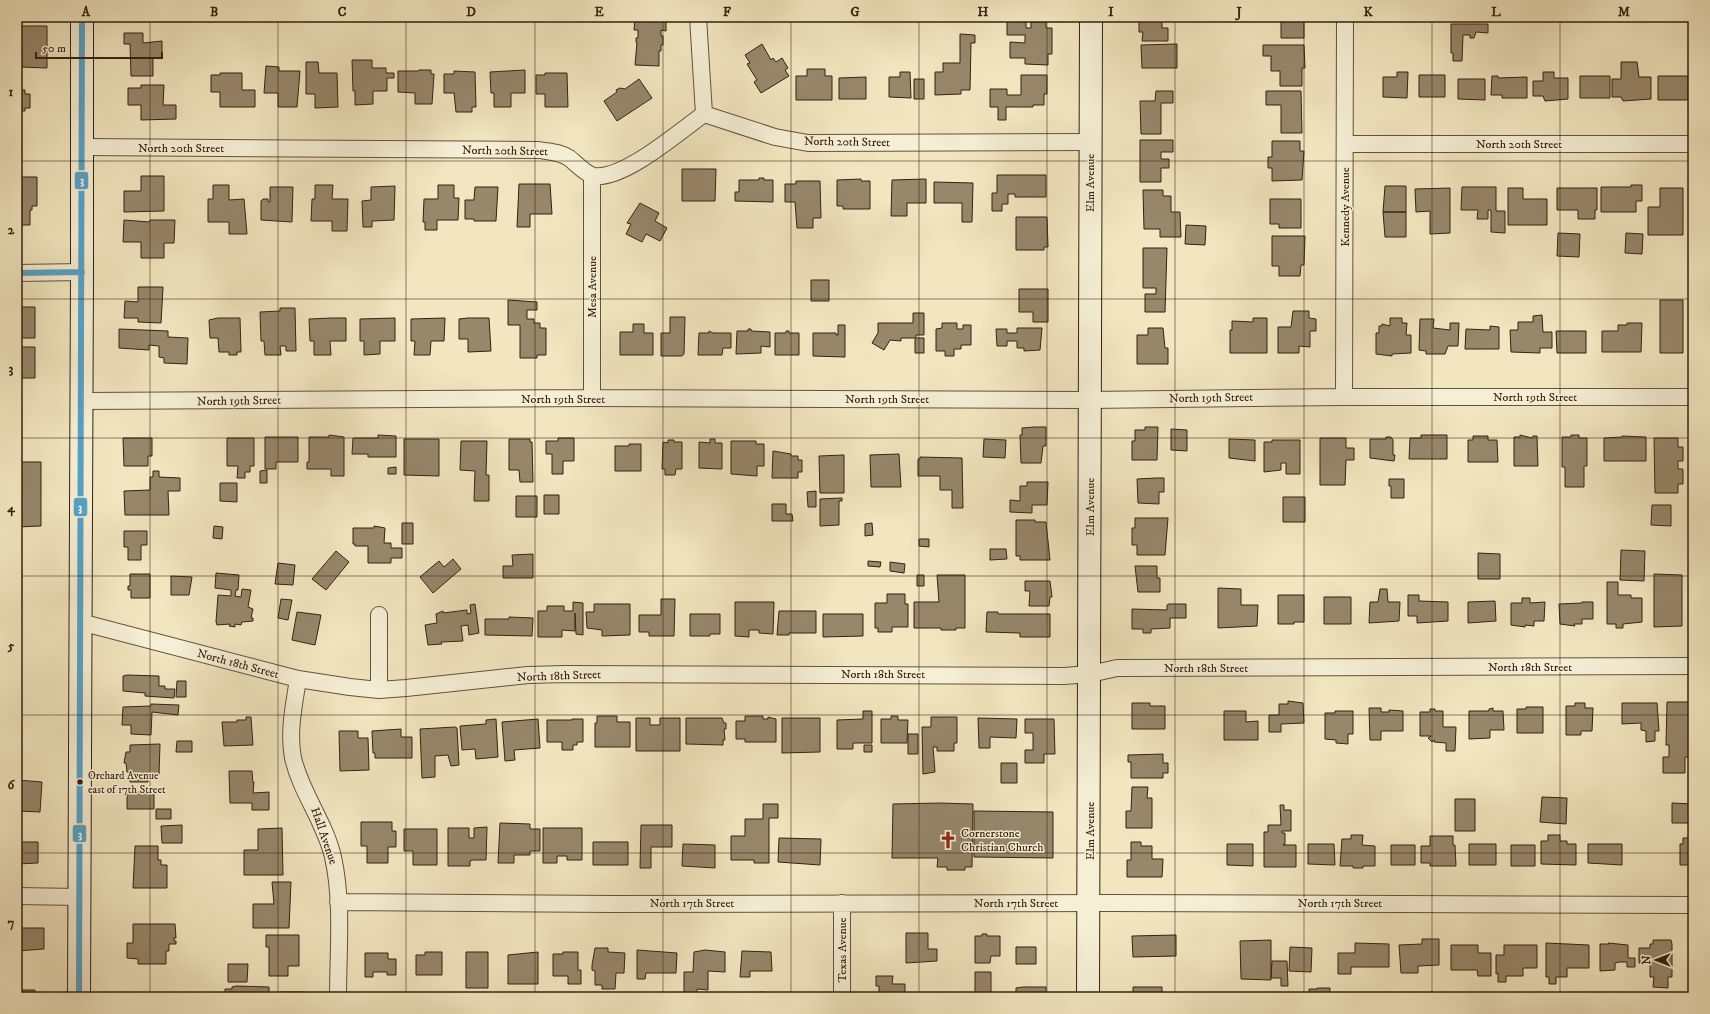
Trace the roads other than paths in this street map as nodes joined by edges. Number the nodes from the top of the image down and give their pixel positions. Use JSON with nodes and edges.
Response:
{"nodes":[{"id":1,"x":82,"y":17,"type":"edge"},
{"id":2,"x":698,"y":17,"type":"edge"},
{"id":3,"x":1091,"y":17,"type":"edge"},
{"id":4,"x":1346,"y":17,"type":"edge"},
{"id":5,"x":704,"y":114,"type":"junction"},
{"id":6,"x":1090,"y":142,"type":"junction"},
{"id":7,"x":1345,"y":144,"type":"junction"},
{"id":8,"x":1693,"y":144,"type":"edge"},
{"id":9,"x":82,"y":147,"type":"junction"},
{"id":10,"x":592,"y":176,"type":"junction"},
{"id":11,"x":82,"y":272,"type":"junction"},
{"id":12,"x":17,"y":273,"type":"edge"},
{"id":13,"x":1344,"y":397,"type":"junction"},
{"id":14,"x":1693,"y":397,"type":"edge"},
{"id":15,"x":592,"y":398,"type":"junction"},
{"id":16,"x":1090,"y":400,"type":"junction"},
{"id":17,"x":82,"y":401,"type":"junction"},
{"id":18,"x":379,"y":615,"type":"dead end"},
{"id":19,"x":80,"y":622,"type":"junction"},
{"id":20,"x":1693,"y":666,"type":"edge"},
{"id":21,"x":1090,"y":674,"type":"junction"},
{"id":22,"x":298,"y":679,"type":"junction"},
{"id":23,"x":379,"y":690,"type":"junction"},
{"id":24,"x":17,"y":896,"type":"edge"},
{"id":25,"x":79,"y":897,"type":"junction"},
{"id":26,"x":338,"y":902,"type":"junction"},
{"id":27,"x":842,"y":903,"type":"junction"},
{"id":28,"x":1089,"y":903,"type":"junction"},
{"id":29,"x":1693,"y":904,"type":"edge"},
{"id":30,"x":79,"y":997,"type":"edge"},
{"id":31,"x":338,"y":997,"type":"edge"},
{"id":32,"x":842,"y":997,"type":"edge"},
{"id":33,"x":1088,"y":997,"type":"edge"}],
"edges":[{"from":1,"to":9,"type":"street"},
{"from":2,"to":5,"type":"street"},
{"from":3,"to":6,"type":"street","name":"Elm Avenue"},
{"from":4,"to":7,"type":"street","name":"Kennedy Avenue"},
{"from":5,"to":6,"type":"street","name":"North 20th Street"},
{"from":5,"to":10,"type":"street"},
{"from":6,"to":16,"type":"street","name":"Elm Avenue"},
{"from":7,"to":8,"type":"street","name":"North 20th Street"},
{"from":7,"to":13,"type":"street","name":"Kennedy Avenue"},
{"from":9,"to":10,"type":"street","name":"North 20th Street"},
{"from":9,"to":11,"type":"street"},
{"from":10,"to":15,"type":"street","name":"Mesa Avenue"},
{"from":11,"to":12,"type":"street"},
{"from":11,"to":17,"type":"street"},
{"from":13,"to":14,"type":"street","name":"North 19th Street"},
{"from":13,"to":16,"type":"street","name":"North 19th Street"},
{"from":15,"to":16,"type":"street","name":"North 19th Street"},
{"from":15,"to":17,"type":"street","name":"North 19th Street"},
{"from":16,"to":21,"type":"street","name":"Elm Avenue"},
{"from":17,"to":19,"type":"street"},
{"from":18,"to":23,"type":"street"},
{"from":19,"to":22,"type":"street","name":"North 18th Street"},
{"from":19,"to":25,"type":"street"},
{"from":20,"to":21,"type":"street","name":"North 18th Street"},
{"from":21,"to":23,"type":"street","name":"North 18th Street"},
{"from":21,"to":28,"type":"street","name":"Elm Avenue"},
{"from":22,"to":23,"type":"street","name":"North 18th Street"},
{"from":22,"to":26,"type":"street","name":"Hall Avenue"},
{"from":24,"to":25,"type":"street"},
{"from":25,"to":30,"type":"street"},
{"from":26,"to":27,"type":"street","name":"North 17th Street"},
{"from":26,"to":31,"type":"street","name":"Hall Avenue"},
{"from":27,"to":28,"type":"street","name":"North 17th Street"},
{"from":27,"to":32,"type":"street","name":"Texas Avenue"},
{"from":28,"to":29,"type":"street","name":"North 17th Street"},
{"from":28,"to":33,"type":"street","name":"Elm Avenue"}]}
